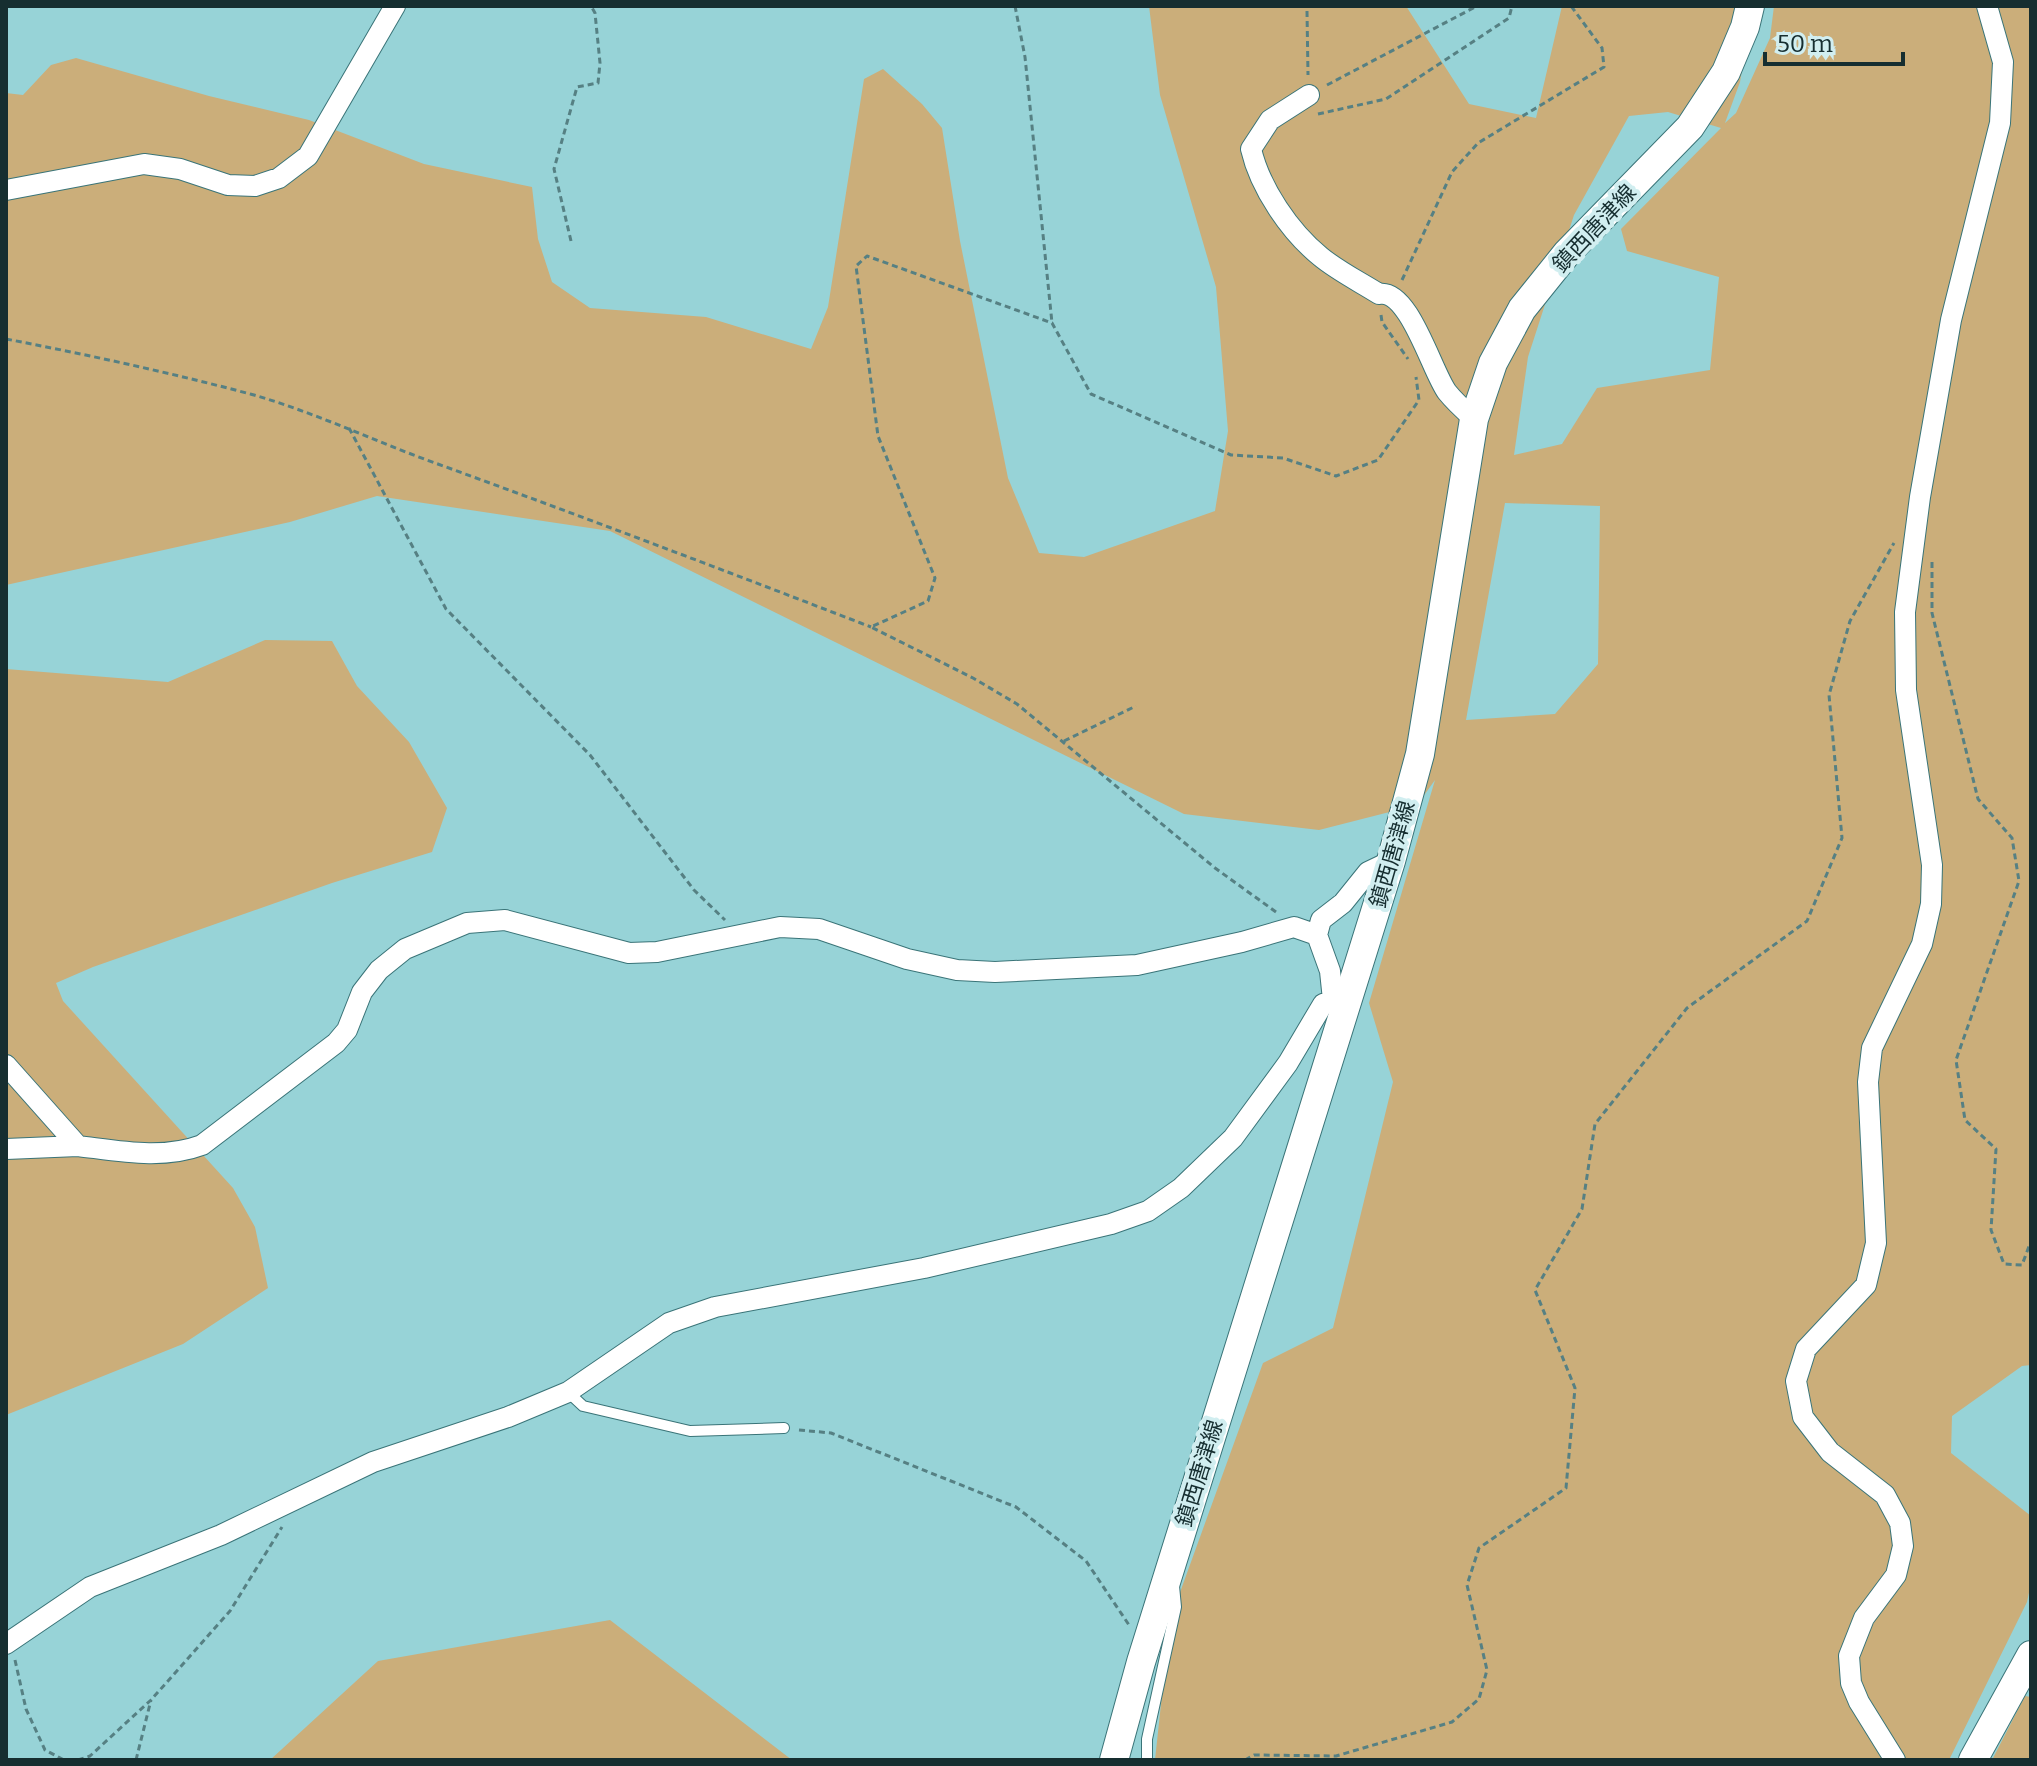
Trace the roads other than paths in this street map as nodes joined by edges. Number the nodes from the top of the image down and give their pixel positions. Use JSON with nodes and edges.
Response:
{"nodes":[{"id":1,"x":395,"y":6,"type":"edge"},
{"id":2,"x":1750,"y":6,"type":"edge"},
{"id":3,"x":1987,"y":6,"type":"edge"},
{"id":4,"x":1309,"y":95,"type":"road end"},
{"id":5,"x":6,"y":190,"type":"edge"},
{"id":6,"x":1474,"y":419,"type":"junction"},
{"id":7,"x":1391,"y":861,"type":"junction"},
{"id":8,"x":1317,"y":935,"type":"junction"},
{"id":9,"x":1339,"y":1002,"type":"junction"},
{"id":10,"x":6,"y":1065,"type":"edge"},
{"id":11,"x":78,"y":1146,"type":"junction"},
{"id":12,"x":6,"y":1149,"type":"edge"},
{"id":13,"x":568,"y":1392,"type":"junction"},
{"id":14,"x":784,"y":1428,"type":"road end"},
{"id":15,"x":1171,"y":1565,"type":"junction"},
{"id":16,"x":8,"y":1642,"type":"edge"},
{"id":17,"x":2031,"y":1655,"type":"edge"},
{"id":18,"x":1114,"y":1760,"type":"edge"},
{"id":19,"x":1147,"y":1760,"type":"edge"},
{"id":20,"x":1895,"y":1760,"type":"edge"},
{"id":21,"x":1973,"y":1760,"type":"edge"}],
"edges":[{"from":1,"to":5,"type":"street"},
{"from":2,"to":6,"type":"main road","name":"鎮西唐津線"},
{"from":3,"to":20,"type":"street"},
{"from":4,"to":6,"type":"street"},
{"from":6,"to":7,"type":"main road","name":"鎮西唐津線"},
{"from":7,"to":8,"type":"street"},
{"from":7,"to":9,"type":"main road","name":"鎮西唐津線"},
{"from":8,"to":9,"type":"street"},
{"from":8,"to":11,"type":"street"},
{"from":9,"to":13,"type":"street"},
{"from":9,"to":15,"type":"main road","name":"鎮西唐津線"},
{"from":10,"to":11,"type":"street"},
{"from":11,"to":12,"type":"street"},
{"from":13,"to":14,"type":"lane"},
{"from":13,"to":16,"type":"street"},
{"from":15,"to":18,"type":"main road","name":"鎮西唐津線"},
{"from":15,"to":19,"type":"lane"},
{"from":17,"to":21,"type":"main road"}]}
